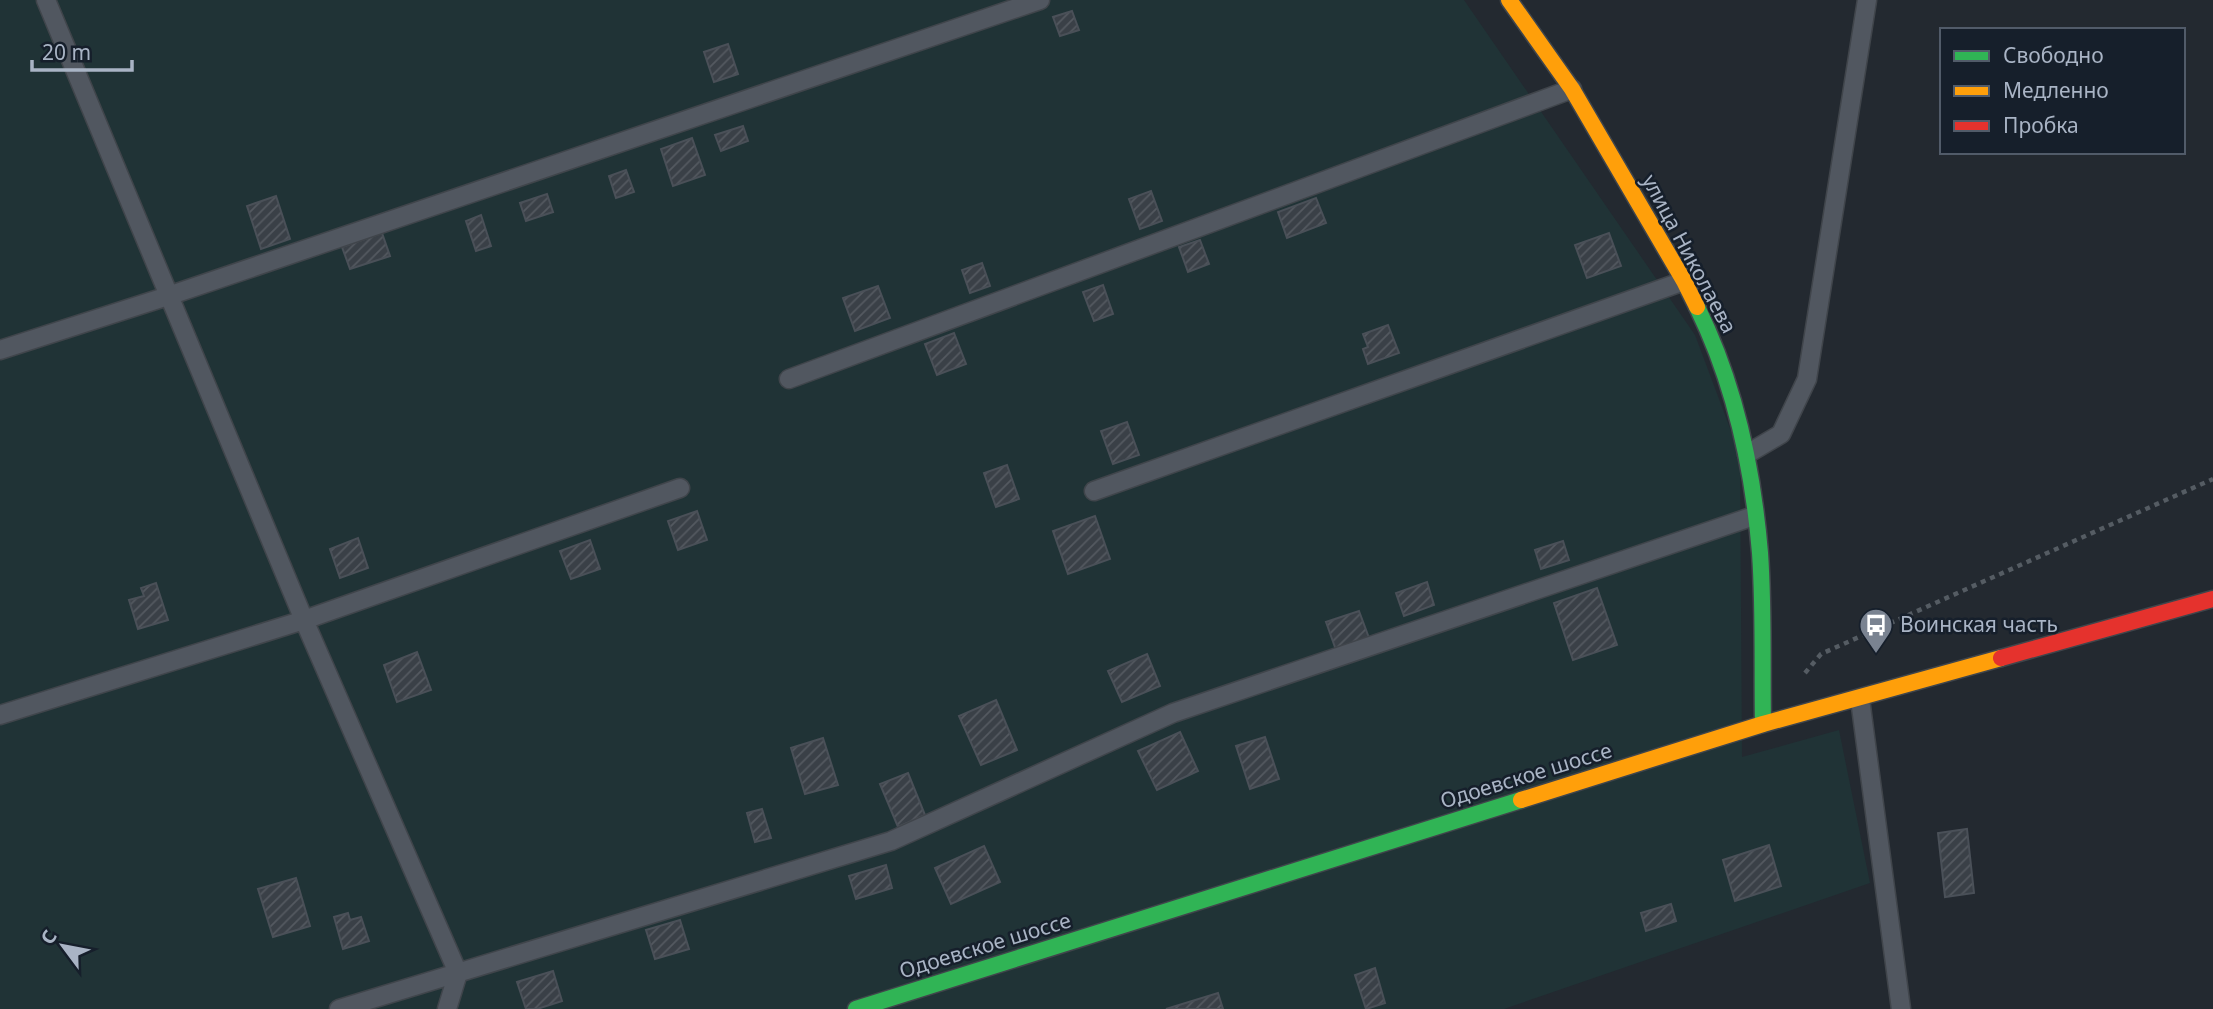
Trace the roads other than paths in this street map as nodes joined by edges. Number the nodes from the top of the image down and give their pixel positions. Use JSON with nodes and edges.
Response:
{"nodes":[{"id":1,"x":46,"y":0,"type":"edge"},
{"id":2,"x":1040,"y":0,"type":"edge"},
{"id":3,"x":1509,"y":0,"type":"edge"},
{"id":4,"x":1867,"y":0,"type":"edge"},
{"id":5,"x":1573,"y":89,"type":"junction"},
{"id":6,"x":1684,"y":281,"type":"junction"},
{"id":7,"x":168,"y":296,"type":"junction"},
{"id":8,"x":0,"y":350,"type":"edge"},
{"id":9,"x":789,"y":379,"type":"dead end"},
{"id":10,"x":1747,"y":454,"type":"junction"},
{"id":11,"x":680,"y":488,"type":"dead end"},
{"id":12,"x":1094,"y":491,"type":"dead end"},
{"id":13,"x":1754,"y":516,"type":"junction"},
{"id":14,"x":2213,"y":599,"type":"edge"},
{"id":15,"x":304,"y":620,"type":"junction"},
{"id":16,"x":1860,"y":698,"type":"junction"},
{"id":17,"x":0,"y":715,"type":"edge"},
{"id":18,"x":1763,"y":724,"type":"junction"},
{"id":19,"x":458,"y":973,"type":"junction"},
{"id":20,"x":339,"y":1009,"type":"edge"},
{"id":21,"x":447,"y":1009,"type":"edge"},
{"id":22,"x":856,"y":1009,"type":"edge"},
{"id":23,"x":1901,"y":1009,"type":"edge"}],
"edges":[{"from":1,"to":7,"type":"lane"},
{"from":2,"to":7,"type":"lane"},
{"from":3,"to":5,"type":"main road","name":"улица Николаева"},
{"from":4,"to":10,"type":"lane"},
{"from":5,"to":6,"type":"main road","name":"улица Николаева"},
{"from":5,"to":9,"type":"lane"},
{"from":6,"to":10,"type":"main road","name":"улица Николаева"},
{"from":6,"to":12,"type":"lane"},
{"from":7,"to":8,"type":"lane"},
{"from":7,"to":15,"type":"lane"},
{"from":10,"to":13,"type":"main road","name":"улица Николаева"},
{"from":11,"to":15,"type":"lane"},
{"from":13,"to":18,"type":"main road","name":"улица Николаева"},
{"from":13,"to":19,"type":"lane"},
{"from":14,"to":16,"type":"main road","name":"Одоевское шоссе"},
{"from":15,"to":17,"type":"lane"},
{"from":15,"to":19,"type":"lane"},
{"from":16,"to":18,"type":"main road","name":"Одоевское шоссе"},
{"from":16,"to":23,"type":"lane"},
{"from":18,"to":22,"type":"main road","name":"Одоевское шоссе"},
{"from":19,"to":20,"type":"lane"},
{"from":19,"to":21,"type":"lane"}]}
